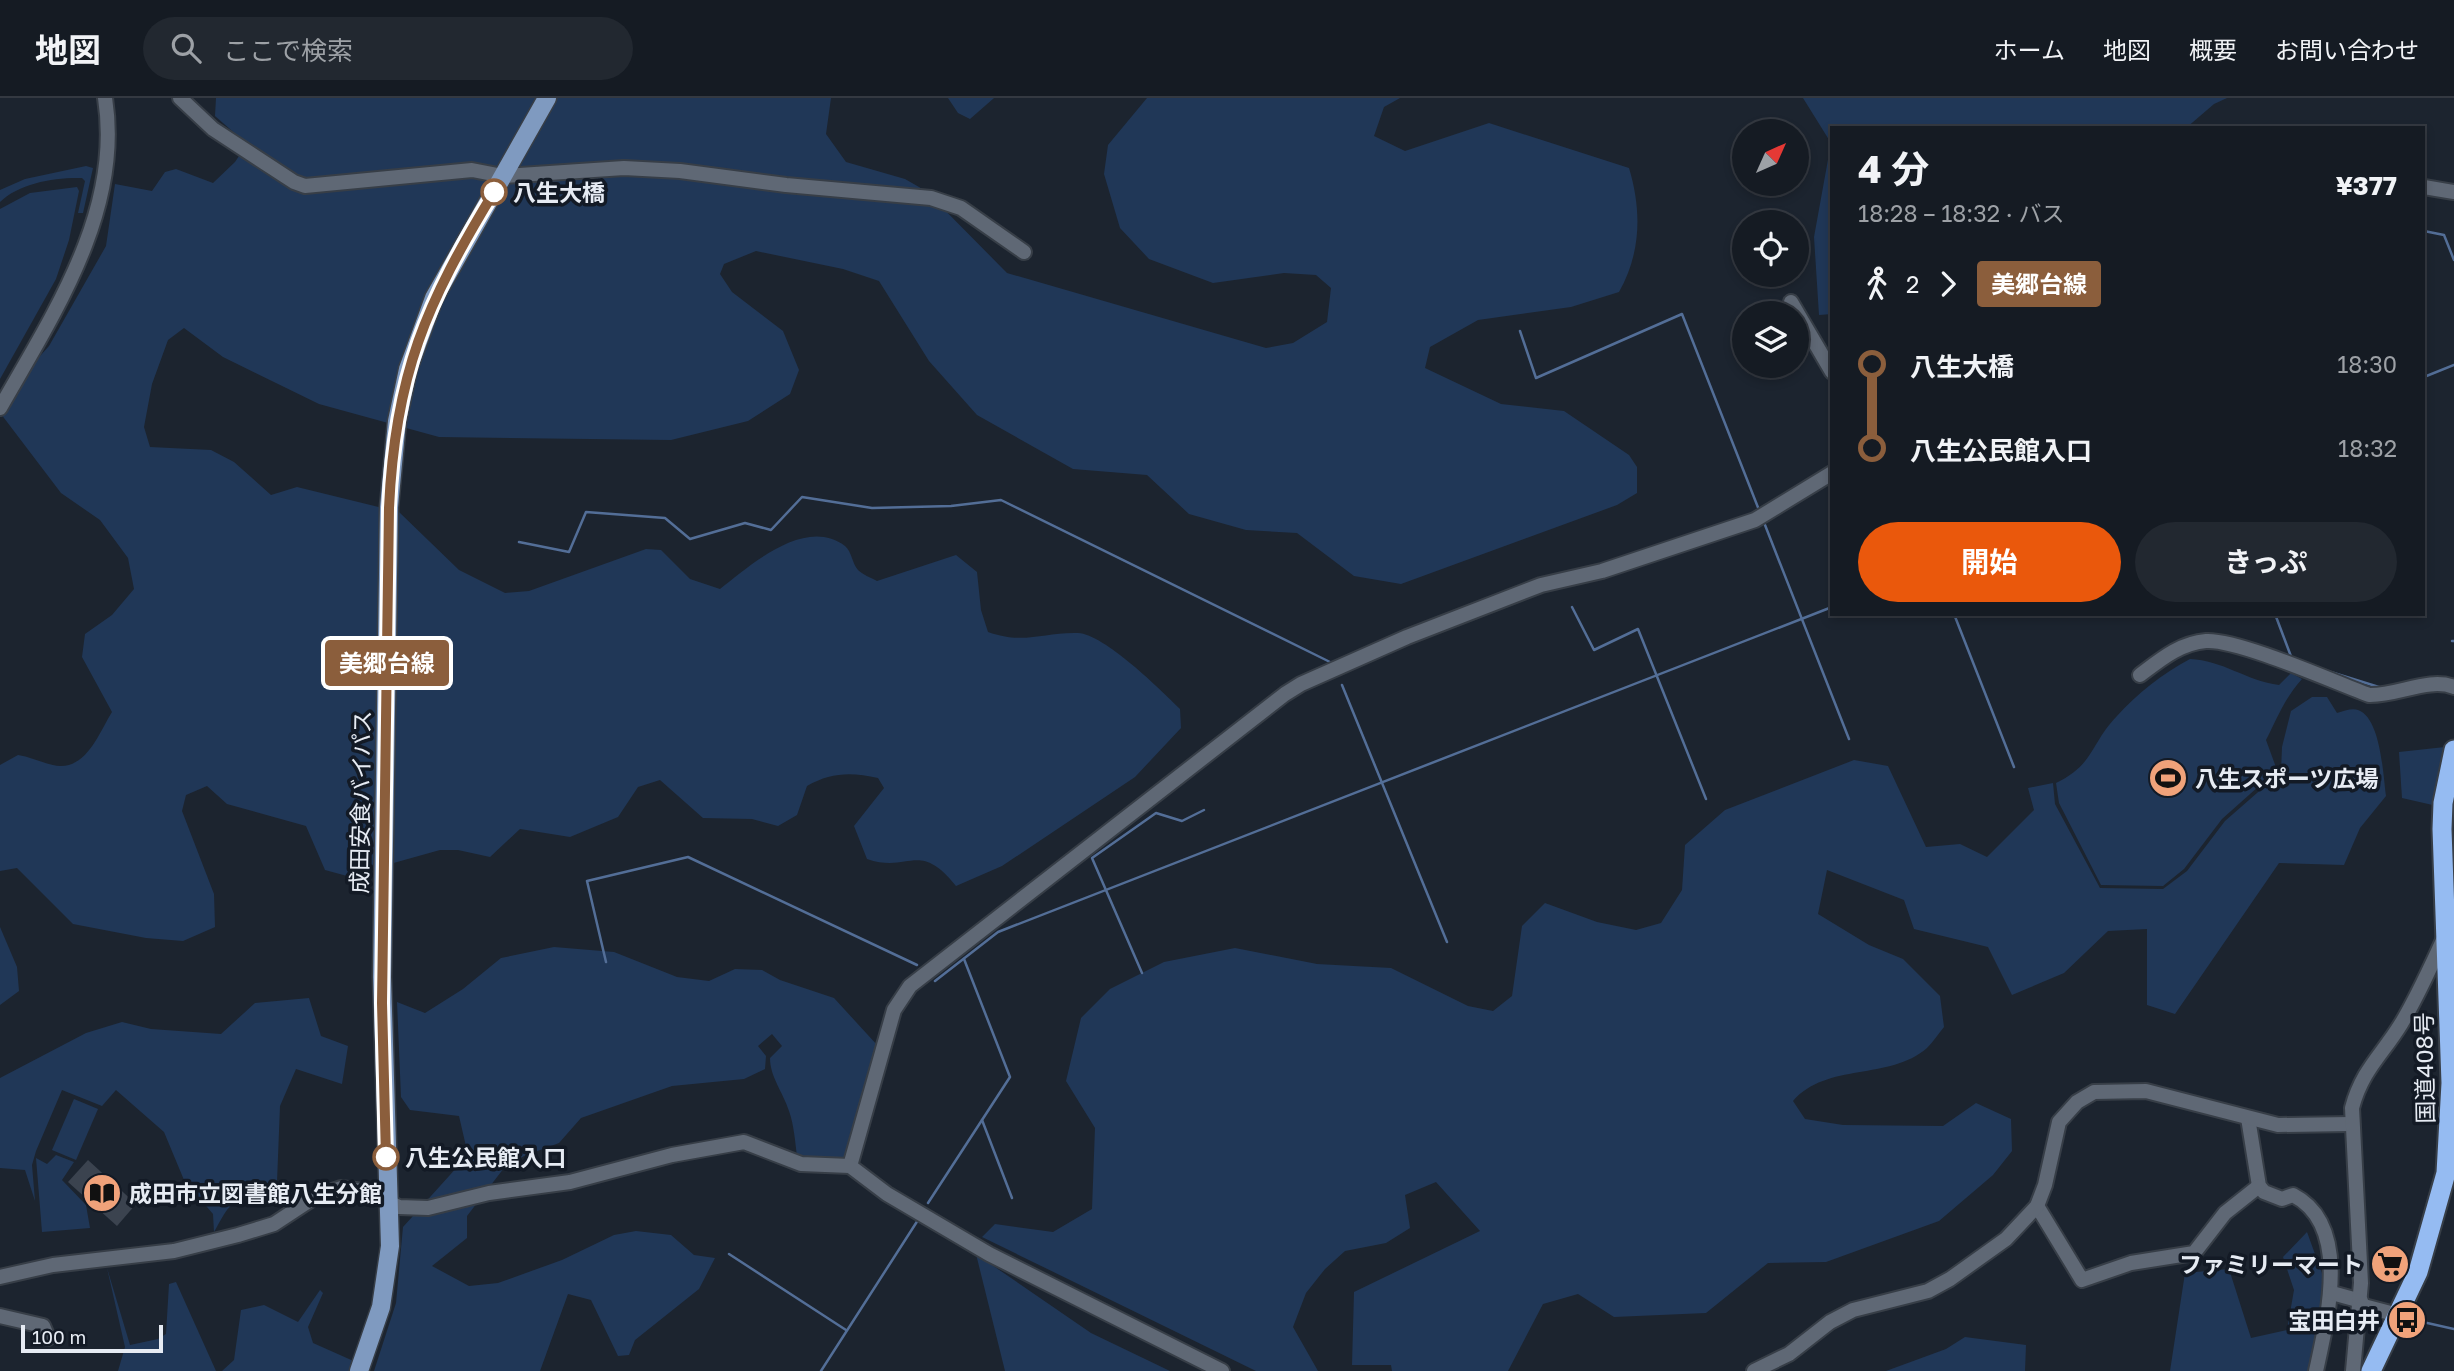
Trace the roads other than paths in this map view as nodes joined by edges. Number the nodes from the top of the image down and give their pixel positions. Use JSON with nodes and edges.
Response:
{"nodes":[{"id":1,"x":105,"y":98,"type":"edge"},
{"id":2,"x":180,"y":98,"type":"edge"},
{"id":3,"x":547,"y":98,"type":"edge"},
{"id":4,"x":503,"y":176,"type":"junction"},
{"id":5,"x":2425,"y":187,"type":"edge"},
{"id":6,"x":2454,"y":192,"type":"edge"},
{"id":7,"x":1024,"y":252,"type":"dead end"},
{"id":8,"x":1809,"y":333,"type":"edge"},
{"id":9,"x":1830,"y":369,"type":"edge"},
{"id":10,"x":0,"y":408,"type":"edge"},
{"id":11,"x":1830,"y":474,"type":"edge"},
{"id":12,"x":2140,"y":675,"type":"dead end"},
{"id":13,"x":2454,"y":687,"type":"edge"},
{"id":14,"x":2454,"y":750,"type":"edge"},
{"id":15,"x":2450,"y":937,"type":"edge"},
{"id":16,"x":2248,"y":1118,"type":"junction"},
{"id":17,"x":2351,"y":1124,"type":"junction"},
{"id":18,"x":850,"y":1166,"type":"junction"},
{"id":19,"x":2259,"y":1186,"type":"junction"},
{"id":20,"x":388,"y":1200,"type":"junction"},
{"id":21,"x":2037,"y":1206,"type":"junction"},
{"id":22,"x":0,"y":1277,"type":"edge"},
{"id":23,"x":2332,"y":1293,"type":"junction"},
{"id":24,"x":2360,"y":1303,"type":"junction"},
{"id":25,"x":2399,"y":1315,"type":"junction"},
{"id":26,"x":0,"y":1316,"type":"edge"},
{"id":27,"x":48,"y":1338,"type":"dead end"},
{"id":28,"x":359,"y":1371,"type":"edge"},
{"id":29,"x":1222,"y":1371,"type":"edge"},
{"id":30,"x":1754,"y":1371,"type":"edge"},
{"id":31,"x":2316,"y":1371,"type":"edge"},
{"id":32,"x":2353,"y":1371,"type":"edge"},
{"id":33,"x":2371,"y":1371,"type":"edge"}],
"edges":[{"from":1,"to":10,"type":"street"},
{"from":2,"to":4,"type":"street"},
{"from":3,"to":4,"type":"main road","name":"成田安食バイパス"},
{"from":4,"to":7,"type":"street"},
{"from":4,"to":20,"type":"main road","name":"成田安食バイパス"},
{"from":5,"to":6,"type":"street"},
{"from":8,"to":9,"type":"street"},
{"from":11,"to":18,"type":"street"},
{"from":12,"to":13,"type":"street"},
{"from":14,"to":15,"type":"highway","name":"国道408号"},
{"from":15,"to":17,"type":"street"},
{"from":15,"to":25,"type":"highway","name":"国道408号"},
{"from":16,"to":17,"type":"street"},
{"from":16,"to":19,"type":"street"},
{"from":16,"to":21,"type":"street"},
{"from":17,"to":24,"type":"street"},
{"from":18,"to":20,"type":"street"},
{"from":18,"to":29,"type":"street"},
{"from":19,"to":21,"type":"street"},
{"from":19,"to":23,"type":"street"},
{"from":20,"to":22,"type":"street"},
{"from":20,"to":28,"type":"main road","name":"成田安食バイパス"},
{"from":21,"to":30,"type":"street"},
{"from":23,"to":24,"type":"street"},
{"from":23,"to":31,"type":"street"},
{"from":24,"to":25,"type":"street"},
{"from":24,"to":32,"type":"street"},
{"from":25,"to":33,"type":"highway","name":"国道408号"},
{"from":26,"to":27,"type":"street"}]}
